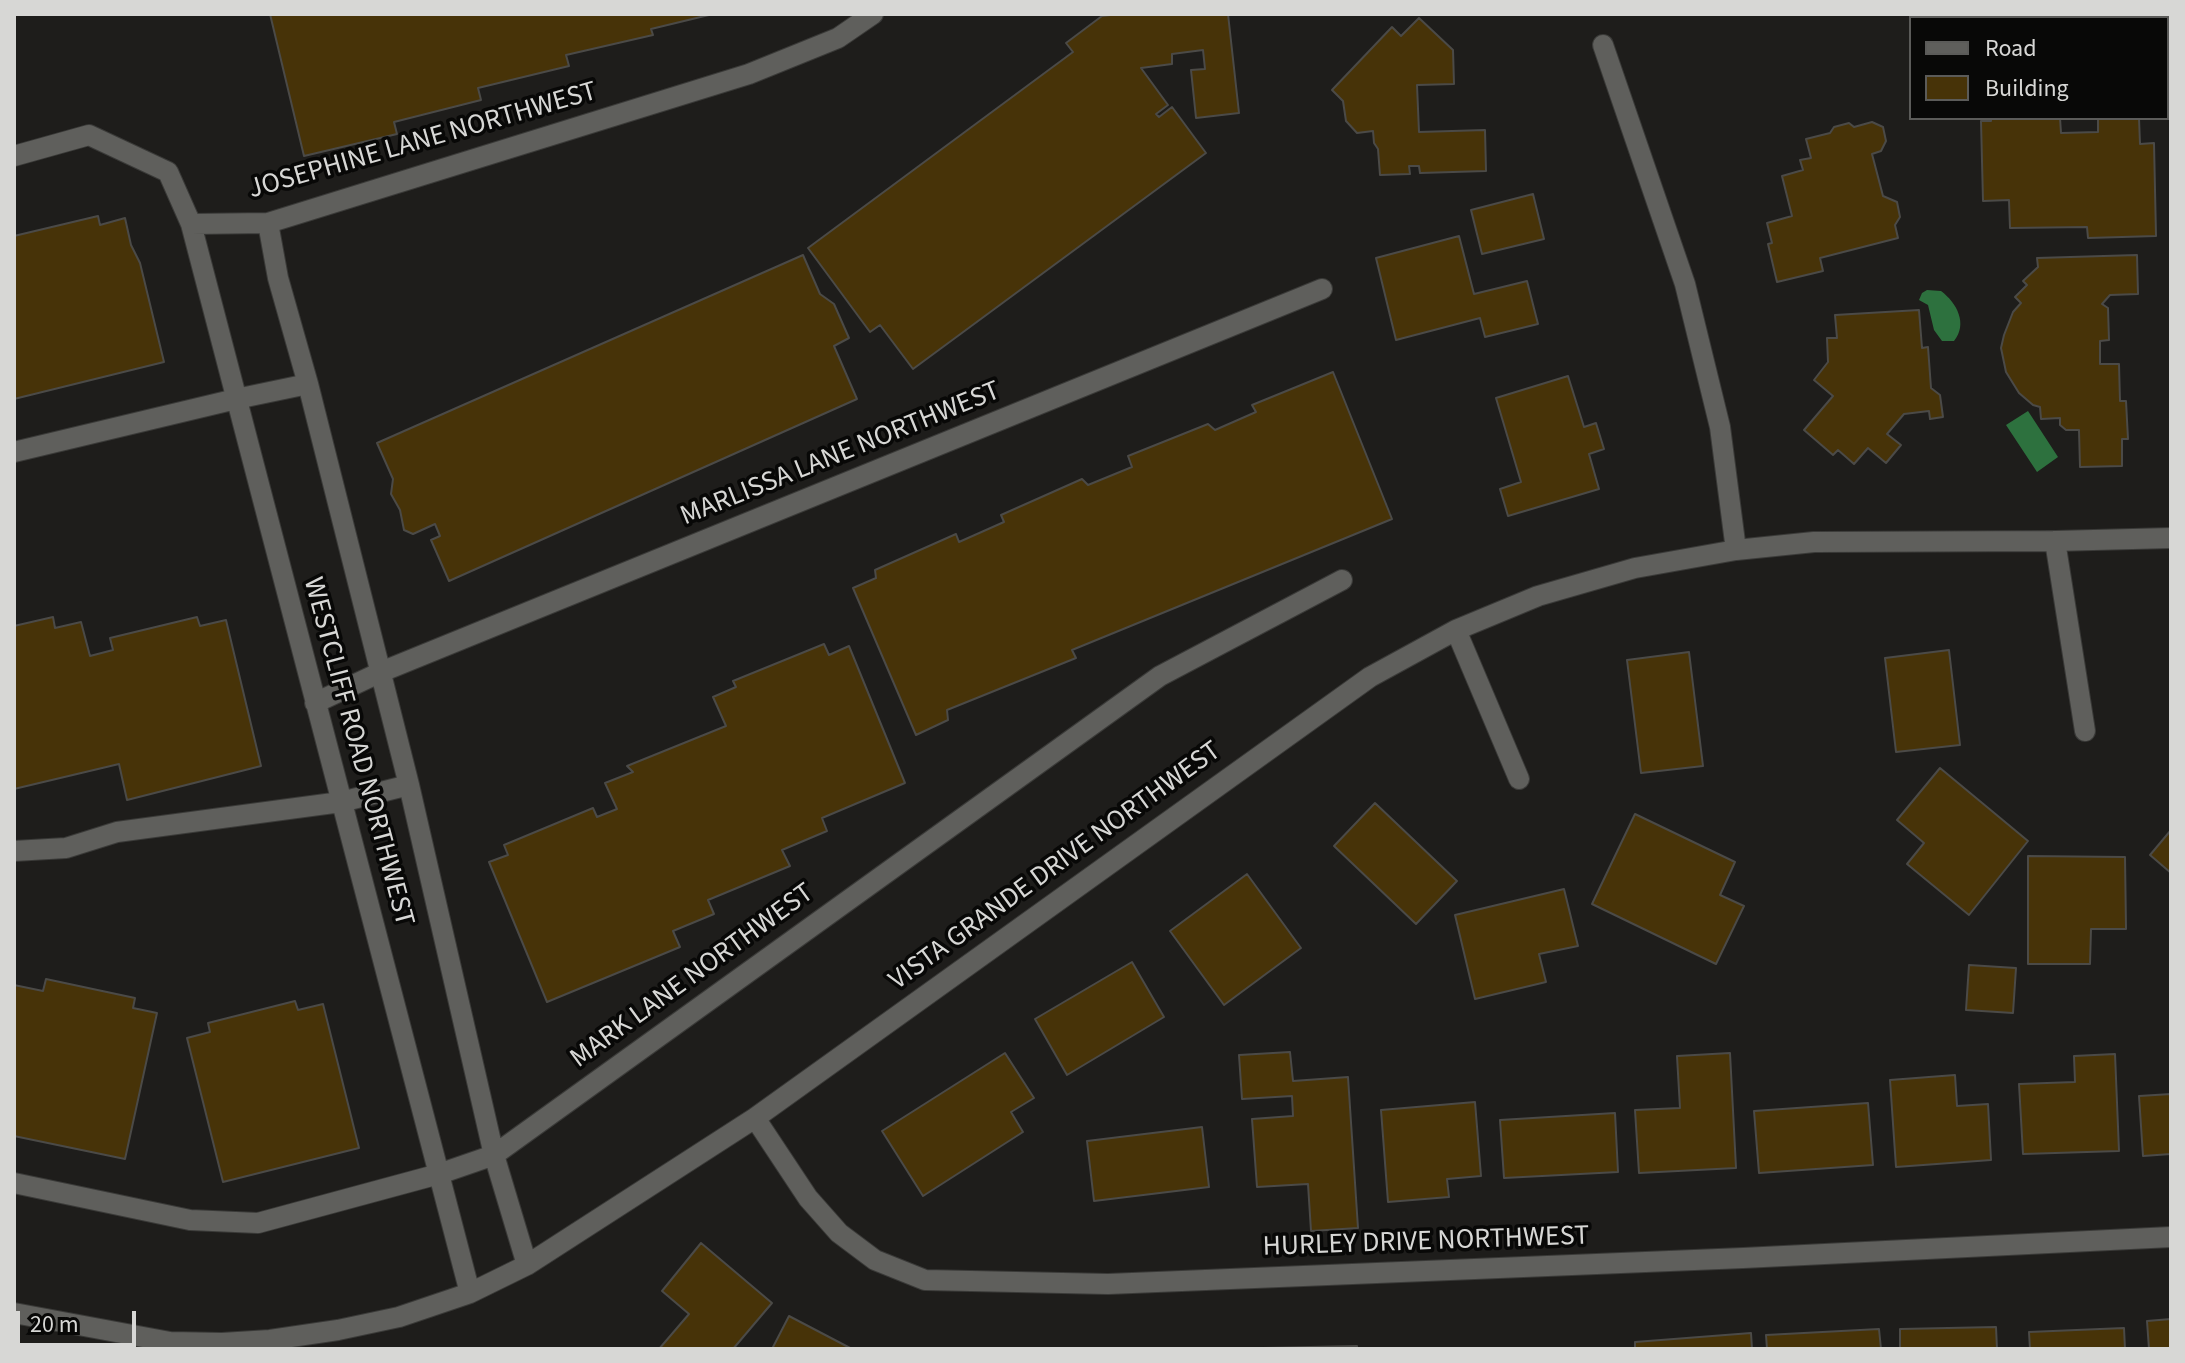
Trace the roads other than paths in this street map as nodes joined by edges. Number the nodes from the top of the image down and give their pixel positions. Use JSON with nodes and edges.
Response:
{"nodes":[{"id":1,"x":873,"y":14,"type":"edge"},
{"id":2,"x":1603,"y":45,"type":"dead end"},
{"id":3,"x":14,"y":156,"type":"edge"},
{"id":4,"x":268,"y":223,"type":"junction"},
{"id":5,"x":191,"y":224,"type":"junction"},
{"id":6,"x":1322,"y":289,"type":"dead end"},
{"id":7,"x":308,"y":384,"type":"junction"},
{"id":8,"x":236,"y":399,"type":"junction"},
{"id":9,"x":14,"y":452,"type":"edge"},
{"id":10,"x":2171,"y":538,"type":"edge"},
{"id":11,"x":2055,"y":541,"type":"junction"},
{"id":12,"x":1736,"y":550,"type":"junction"},
{"id":13,"x":1342,"y":580,"type":"dead end"},
{"id":14,"x":1456,"y":630,"type":"junction"},
{"id":15,"x":381,"y":672,"type":"junction"},
{"id":16,"x":315,"y":703,"type":"junction"},
{"id":17,"x":2085,"y":731,"type":"dead end"},
{"id":18,"x":1519,"y":779,"type":"dead end"},
{"id":19,"x":409,"y":785,"type":"junction"},
{"id":20,"x":341,"y":802,"type":"junction"},
{"id":21,"x":14,"y":851,"type":"edge"},
{"id":22,"x":755,"y":1118,"type":"junction"},
{"id":23,"x":494,"y":1155,"type":"junction"},
{"id":24,"x":439,"y":1174,"type":"junction"},
{"id":25,"x":14,"y":1183,"type":"edge"},
{"id":26,"x":2171,"y":1237,"type":"edge"},
{"id":27,"x":527,"y":1265,"type":"junction"},
{"id":28,"x":470,"y":1293,"type":"junction"},
{"id":29,"x":14,"y":1313,"type":"edge"}],
"edges":[{"from":1,"to":4,"type":"street","name":"JOSEPHINE LANE NORTHWEST"},
{"from":2,"to":12,"type":"street"},
{"from":3,"to":5,"type":"street"},
{"from":4,"to":5,"type":"street","name":"JOSEPHINE LANE NORTHWEST"},
{"from":4,"to":7,"type":"street","name":"WESTCLIFF ROAD NORTHWEST"},
{"from":5,"to":8,"type":"street","name":"WESTCLIFF ROAD NORTHWEST"},
{"from":6,"to":15,"type":"street","name":"MARLISSA LANE NORTHWEST"},
{"from":7,"to":8,"type":"street"},
{"from":7,"to":15,"type":"street","name":"WESTCLIFF ROAD NORTHWEST"},
{"from":8,"to":9,"type":"street"},
{"from":8,"to":16,"type":"street","name":"WESTCLIFF ROAD NORTHWEST"},
{"from":10,"to":11,"type":"street","name":"VISTA GRANDE DRIVE NORTHWEST"},
{"from":11,"to":12,"type":"street","name":"VISTA GRANDE DRIVE NORTHWEST"},
{"from":11,"to":17,"type":"street"},
{"from":12,"to":14,"type":"street","name":"VISTA GRANDE DRIVE NORTHWEST"},
{"from":13,"to":23,"type":"street","name":"MARK LANE NORTHWEST"},
{"from":14,"to":18,"type":"street"},
{"from":14,"to":22,"type":"street","name":"VISTA GRANDE DRIVE NORTHWEST"},
{"from":15,"to":16,"type":"street","name":"MARLISSA LANE NORTHWEST"},
{"from":15,"to":19,"type":"street","name":"WESTCLIFF ROAD NORTHWEST"},
{"from":16,"to":20,"type":"street","name":"WESTCLIFF ROAD NORTHWEST"},
{"from":19,"to":20,"type":"street"},
{"from":19,"to":23,"type":"street","name":"WESTCLIFF ROAD NORTHWEST"},
{"from":20,"to":21,"type":"street"},
{"from":20,"to":24,"type":"street","name":"WESTCLIFF ROAD NORTHWEST"},
{"from":22,"to":26,"type":"street","name":"HURLEY DRIVE NORTHWEST"},
{"from":22,"to":27,"type":"street","name":"VISTA GRANDE DRIVE NORTHWEST"},
{"from":23,"to":24,"type":"street","name":"MARK LANE NORTHWEST"},
{"from":23,"to":27,"type":"street","name":"WESTCLIFF ROAD NORTHWEST"},
{"from":24,"to":25,"type":"street","name":"MARK LANE NORTHWEST"},
{"from":24,"to":28,"type":"street","name":"WESTCLIFF ROAD NORTHWEST"},
{"from":27,"to":28,"type":"street","name":"VISTA GRANDE DRIVE NORTHWEST"},
{"from":28,"to":29,"type":"street","name":"VISTA GRANDE DRIVE NORTHWEST"}]}
